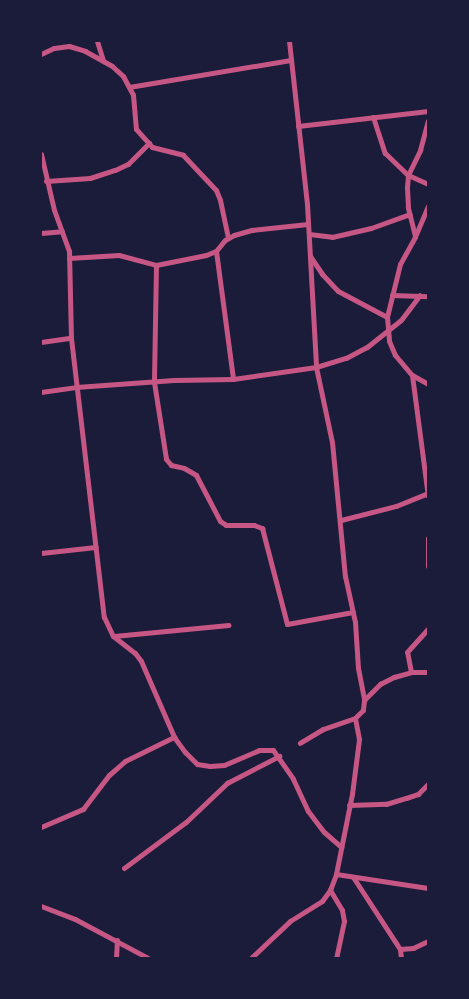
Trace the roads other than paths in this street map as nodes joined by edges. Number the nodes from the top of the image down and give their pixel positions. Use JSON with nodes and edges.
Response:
{"nodes":[{"id":1,"x":97,"y":41,"type":"edge"},
{"id":2,"x":289,"y":41,"type":"edge"},
{"id":3,"x":41,"y":54,"type":"edge"},
{"id":4,"x":291,"y":60,"type":"junction"},
{"id":5,"x":103,"y":61,"type":"junction"},
{"id":6,"x":129,"y":86,"type":"junction"},
{"id":7,"x":428,"y":110,"type":"edge"},
{"id":8,"x":373,"y":117,"type":"junction"},
{"id":9,"x":428,"y":120,"type":"edge"},
{"id":10,"x":298,"y":126,"type":"junction"},
{"id":11,"x":149,"y":143,"type":"junction"},
{"id":12,"x":41,"y":154,"type":"edge"},
{"id":13,"x":408,"y":175,"type":"junction"},
{"id":14,"x":45,"y":182,"type":"edge"},
{"id":15,"x":428,"y":184,"type":"edge"},
{"id":16,"x":428,"y":206,"type":"edge"},
{"id":17,"x":410,"y":214,"type":"junction"},
{"id":18,"x":308,"y":224,"type":"junction"},
{"id":19,"x":62,"y":231,"type":"junction"},
{"id":20,"x":41,"y":233,"type":"edge"},
{"id":21,"x":308,"y":234,"type":"junction"},
{"id":22,"x":416,"y":237,"type":"junction"},
{"id":23,"x":228,"y":238,"type":"junction"},
{"id":24,"x":216,"y":250,"type":"junction"},
{"id":25,"x":310,"y":256,"type":"junction"},
{"id":26,"x":69,"y":258,"type":"junction"},
{"id":27,"x":156,"y":265,"type":"junction"},
{"id":28,"x":392,"y":295,"type":"junction"},
{"id":29,"x":420,"y":295,"type":"junction"},
{"id":30,"x":428,"y":296,"type":"edge"},
{"id":31,"x":386,"y":317,"type":"junction"},
{"id":32,"x":387,"y":332,"type":"junction"},
{"id":33,"x":71,"y":338,"type":"junction"},
{"id":34,"x":41,"y":342,"type":"edge"},
{"id":35,"x":316,"y":367,"type":"junction"},
{"id":36,"x":412,"y":375,"type":"junction"},
{"id":37,"x":233,"y":378,"type":"junction"},
{"id":38,"x":154,"y":382,"type":"junction"},
{"id":39,"x":428,"y":384,"type":"edge"},
{"id":40,"x":76,"y":387,"type":"junction"},
{"id":41,"x":41,"y":392,"type":"edge"},
{"id":42,"x":428,"y":494,"type":"edge"},
{"id":43,"x":341,"y":520,"type":"junction"},
{"id":44,"x":428,"y":538,"type":"edge"},
{"id":45,"x":41,"y":547,"type":"edge"},
{"id":46,"x":96,"y":547,"type":"junction"},
{"id":47,"x":43,"y":553,"type":"edge"},
{"id":48,"x":428,"y":566,"type":"edge"},
{"id":49,"x":353,"y":612,"type":"junction"},
{"id":50,"x":228,"y":625,"type":"dead end"},
{"id":51,"x":428,"y":629,"type":"edge"},
{"id":52,"x":113,"y":636,"type":"junction"},
{"id":53,"x":411,"y":672,"type":"junction"},
{"id":54,"x":428,"y":672,"type":"edge"},
{"id":55,"x":364,"y":700,"type":"junction"},
{"id":56,"x":355,"y":718,"type":"junction"},
{"id":57,"x":174,"y":737,"type":"junction"},
{"id":58,"x":300,"y":743,"type":"dead end"},
{"id":59,"x":279,"y":756,"type":"junction"},
{"id":60,"x":428,"y":784,"type":"edge"},
{"id":61,"x":349,"y":805,"type":"junction"},
{"id":62,"x":41,"y":827,"type":"edge"},
{"id":63,"x":341,"y":847,"type":"junction"},
{"id":64,"x":124,"y":868,"type":"dead end"},
{"id":65,"x":336,"y":874,"type":"junction"},
{"id":66,"x":354,"y":877,"type":"junction"},
{"id":67,"x":428,"y":888,"type":"edge"},
{"id":68,"x":330,"y":890,"type":"junction"},
{"id":69,"x":41,"y":906,"type":"edge"},
{"id":70,"x":117,"y":940,"type":"junction"},
{"id":71,"x":428,"y":941,"type":"edge"},
{"id":72,"x":400,"y":949,"type":"junction"},
{"id":73,"x":116,"y":958,"type":"edge"},
{"id":74,"x":148,"y":958,"type":"edge"},
{"id":75,"x":251,"y":958,"type":"edge"},
{"id":76,"x":336,"y":958,"type":"edge"},
{"id":77,"x":400,"y":958,"type":"edge"}],
"edges":[{"from":1,"to":5,"type":"street"},
{"from":2,"to":4,"type":"street"},
{"from":3,"to":5,"type":"street"},
{"from":4,"to":6,"type":"street"},
{"from":4,"to":10,"type":"street"},
{"from":5,"to":6,"type":"street"},
{"from":6,"to":11,"type":"street"},
{"from":7,"to":8,"type":"street"},
{"from":8,"to":10,"type":"street"},
{"from":8,"to":13,"type":"street"},
{"from":9,"to":13,"type":"street"},
{"from":10,"to":18,"type":"street"},
{"from":11,"to":14,"type":"street"},
{"from":11,"to":23,"type":"street"},
{"from":12,"to":14,"type":"street"},
{"from":13,"to":15,"type":"street"},
{"from":13,"to":17,"type":"street"},
{"from":14,"to":19,"type":"street"},
{"from":16,"to":22,"type":"street"},
{"from":17,"to":21,"type":"street"},
{"from":17,"to":22,"type":"street"},
{"from":18,"to":21,"type":"street"},
{"from":18,"to":23,"type":"street"},
{"from":19,"to":20,"type":"street"},
{"from":19,"to":26,"type":"street"},
{"from":21,"to":25,"type":"street"},
{"from":22,"to":28,"type":"street"},
{"from":23,"to":24,"type":"street"},
{"from":24,"to":27,"type":"street"},
{"from":24,"to":37,"type":"street"},
{"from":25,"to":31,"type":"street"},
{"from":25,"to":35,"type":"street"},
{"from":26,"to":27,"type":"street"},
{"from":26,"to":33,"type":"street"},
{"from":27,"to":38,"type":"street"},
{"from":28,"to":29,"type":"street"},
{"from":28,"to":31,"type":"street"},
{"from":29,"to":30,"type":"street"},
{"from":29,"to":32,"type":"street"},
{"from":31,"to":32,"type":"street"},
{"from":32,"to":35,"type":"street"},
{"from":32,"to":36,"type":"street"},
{"from":33,"to":34,"type":"street"},
{"from":33,"to":40,"type":"street"},
{"from":35,"to":37,"type":"street"},
{"from":35,"to":43,"type":"street"},
{"from":36,"to":39,"type":"street"},
{"from":36,"to":42,"type":"street"},
{"from":37,"to":38,"type":"street"},
{"from":38,"to":40,"type":"street"},
{"from":38,"to":49,"type":"street"},
{"from":40,"to":41,"type":"street"},
{"from":40,"to":46,"type":"street"},
{"from":42,"to":43,"type":"street"},
{"from":43,"to":49,"type":"street"},
{"from":44,"to":48,"type":"street"},
{"from":45,"to":47,"type":"street"},
{"from":46,"to":47,"type":"street"},
{"from":46,"to":52,"type":"street"},
{"from":49,"to":55,"type":"street"},
{"from":50,"to":52,"type":"street"},
{"from":51,"to":53,"type":"street"},
{"from":52,"to":57,"type":"street"},
{"from":53,"to":54,"type":"street"},
{"from":53,"to":55,"type":"street"},
{"from":55,"to":56,"type":"street"},
{"from":56,"to":58,"type":"street"},
{"from":56,"to":61,"type":"street"},
{"from":57,"to":59,"type":"street"},
{"from":57,"to":62,"type":"street"},
{"from":59,"to":63,"type":"street"},
{"from":59,"to":64,"type":"street"},
{"from":60,"to":61,"type":"street"},
{"from":61,"to":63,"type":"street"},
{"from":63,"to":65,"type":"street"},
{"from":65,"to":66,"type":"street"},
{"from":65,"to":68,"type":"street"},
{"from":66,"to":67,"type":"street"},
{"from":66,"to":72,"type":"street"},
{"from":68,"to":75,"type":"street"},
{"from":68,"to":76,"type":"street"},
{"from":69,"to":70,"type":"street"},
{"from":70,"to":73,"type":"street"},
{"from":70,"to":74,"type":"street"},
{"from":71,"to":72,"type":"street"},
{"from":72,"to":77,"type":"street"}]}
